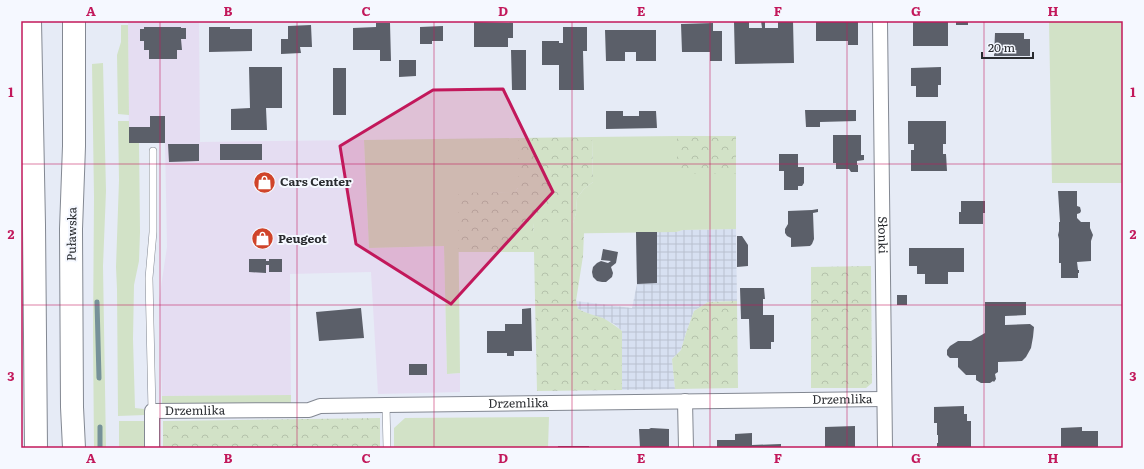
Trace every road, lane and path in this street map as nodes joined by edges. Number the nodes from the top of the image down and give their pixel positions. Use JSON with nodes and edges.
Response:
{"nodes":[{"id":1,"x":30,"y":21,"type":"edge"},
{"id":2,"x":74,"y":21,"type":"edge"},
{"id":3,"x":880,"y":21,"type":"edge"},
{"id":4,"x":153,"y":151,"type":"dead end"},
{"id":5,"x":884,"y":399,"type":"junction"},
{"id":6,"x":685,"y":401,"type":"junction"},
{"id":7,"x":386,"y":405,"type":"junction"},
{"id":8,"x":152,"y":411,"type":"junction"},
{"id":9,"x":36,"y":448,"type":"edge"},
{"id":10,"x":74,"y":448,"type":"edge"},
{"id":11,"x":152,"y":448,"type":"edge"},
{"id":12,"x":387,"y":448,"type":"edge"},
{"id":13,"x":686,"y":448,"type":"edge"},
{"id":14,"x":885,"y":448,"type":"edge"}],
"edges":[{"from":1,"to":9,"type":"main road"},
{"from":2,"to":10,"type":"main road","name":"Puławska"},
{"from":3,"to":5,"type":"street","name":"Słonki"},
{"from":4,"to":8,"type":"lane"},
{"from":5,"to":6,"type":"street","name":"Drzemlika"},
{"from":5,"to":14,"type":"street","name":"Słonki"},
{"from":6,"to":7,"type":"street","name":"Drzemlika"},
{"from":6,"to":13,"type":"street"},
{"from":7,"to":8,"type":"street","name":"Drzemlika"},
{"from":7,"to":12,"type":"lane"},
{"from":8,"to":11,"type":"street"}]}
